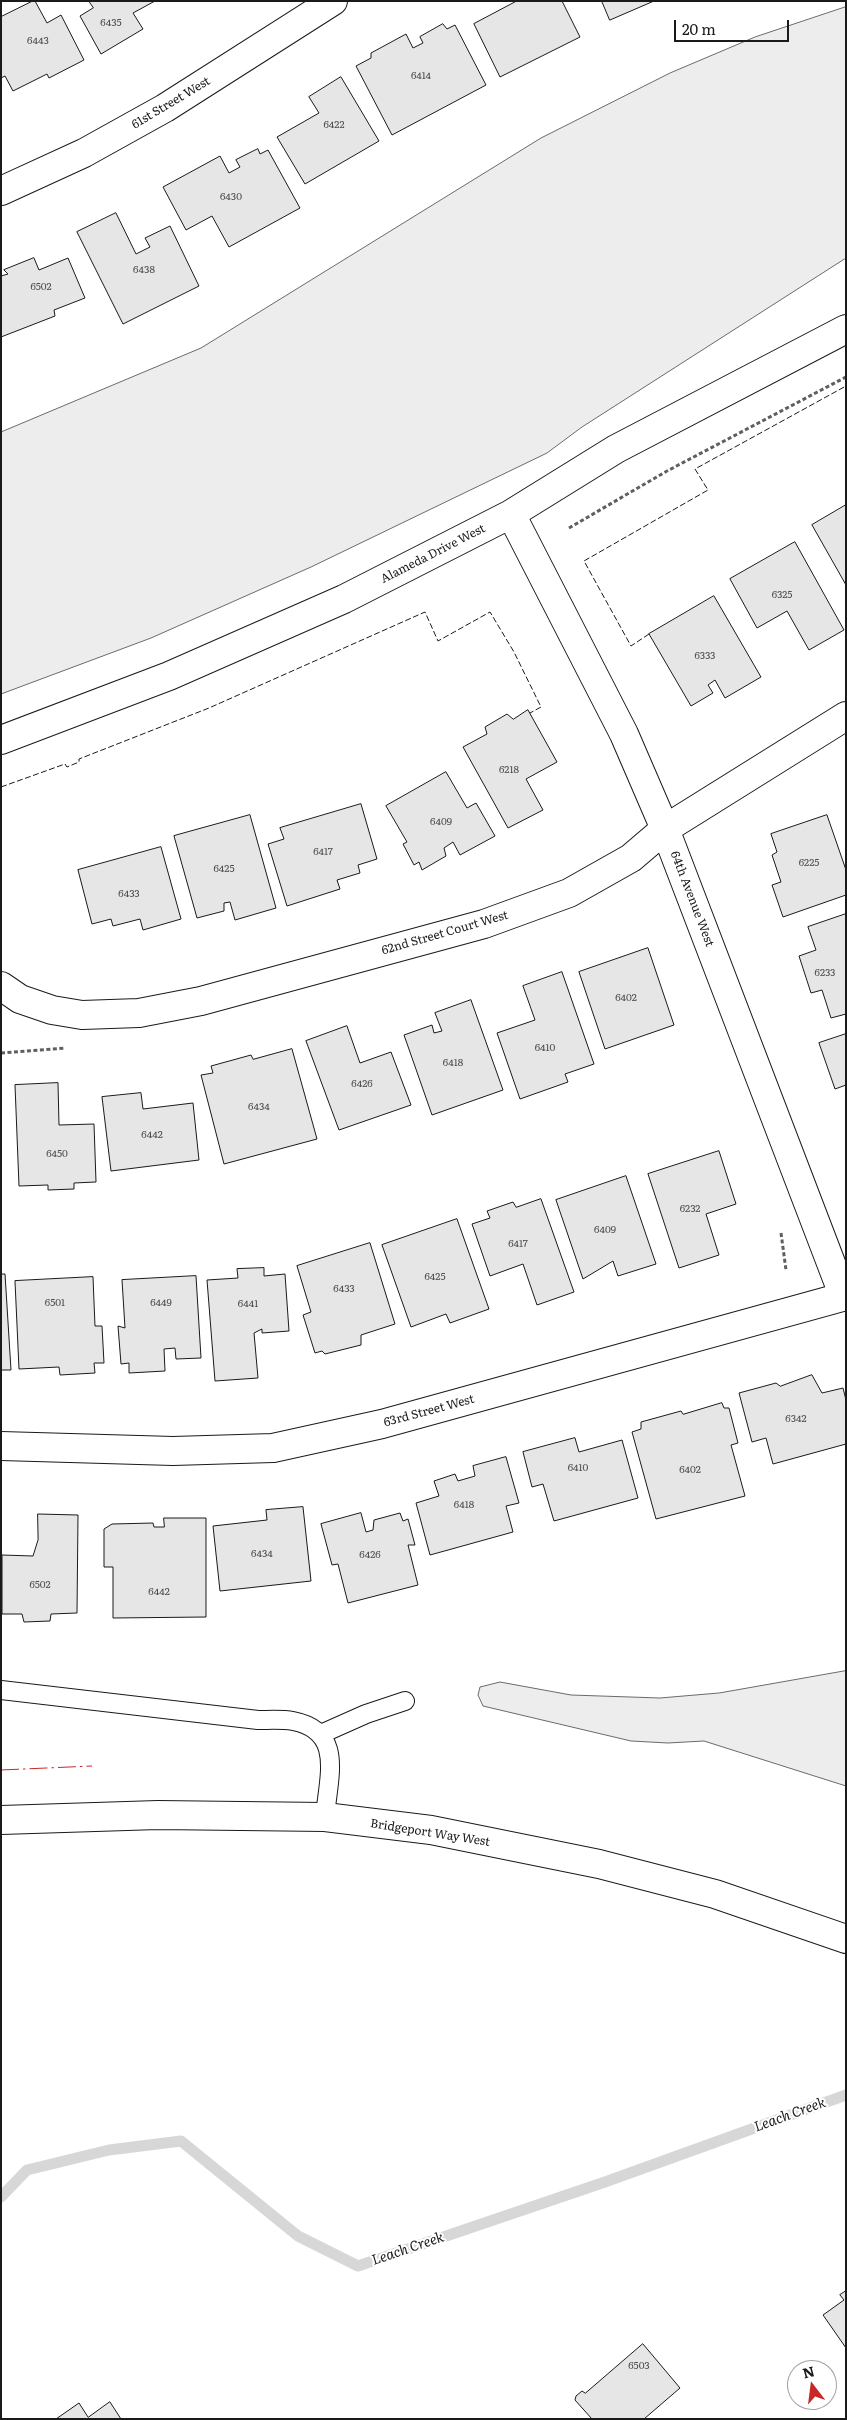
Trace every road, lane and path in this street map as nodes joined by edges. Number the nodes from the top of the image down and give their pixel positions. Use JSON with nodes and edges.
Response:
{"nodes":[{"id":1,"x":333,"y":1,"type":"edge"},
{"id":2,"x":1,"y":190,"type":"edge"},
{"id":3,"x":846,"y":329,"type":"edge"},
{"id":4,"x":846,"y":377,"type":"edge"},
{"id":5,"x":511,"y":514,"type":"junction"},
{"id":6,"x":569,"y":528,"type":"dead end"},
{"id":7,"x":846,"y":716,"type":"edge"},
{"id":8,"x":1,"y":740,"type":"edge"},
{"id":9,"x":665,"y":829,"type":"junction"},
{"id":10,"x":1,"y":986,"type":"edge"},
{"id":11,"x":69,"y":1048,"type":"dead end"},
{"id":12,"x":1,"y":1053,"type":"edge"},
{"id":13,"x":780,"y":1226,"type":"dead end"},
{"id":14,"x":786,"y":1270,"type":"dead end"},
{"id":15,"x":845,"y":1296,"type":"edge"},
{"id":16,"x":1,"y":1446,"type":"edge"},
{"id":17,"x":1,"y":1690,"type":"edge"},
{"id":18,"x":405,"y":1701,"type":"dead end"},
{"id":19,"x":321,"y":1734,"type":"junction"},
{"id":20,"x":325,"y":1817,"type":"junction"},
{"id":21,"x":1,"y":1820,"type":"edge"},
{"id":22,"x":846,"y":1939,"type":"edge"}],
"edges":[{"from":1,"to":2,"type":"street","name":"61st Street West"},
{"from":3,"to":5,"type":"street","name":"Alameda Drive West"},
{"from":4,"to":6,"type":"path"},
{"from":5,"to":8,"type":"street","name":"Alameda Drive West"},
{"from":5,"to":9,"type":"street","name":"64th Avenue West"},
{"from":7,"to":9,"type":"street","name":"62nd Street Court West"},
{"from":9,"to":10,"type":"street","name":"62nd Street Court West"},
{"from":9,"to":15,"type":"street","name":"64th Avenue West"},
{"from":11,"to":12,"type":"path"},
{"from":13,"to":14,"type":"path"},
{"from":15,"to":16,"type":"street","name":"63rd Street West"},
{"from":17,"to":19,"type":"lane"},
{"from":18,"to":19,"type":"lane"},
{"from":19,"to":20,"type":"lane"},
{"from":20,"to":21,"type":"street","name":"Bridgeport Way West"},
{"from":20,"to":22,"type":"street","name":"Bridgeport Way West"}]}
